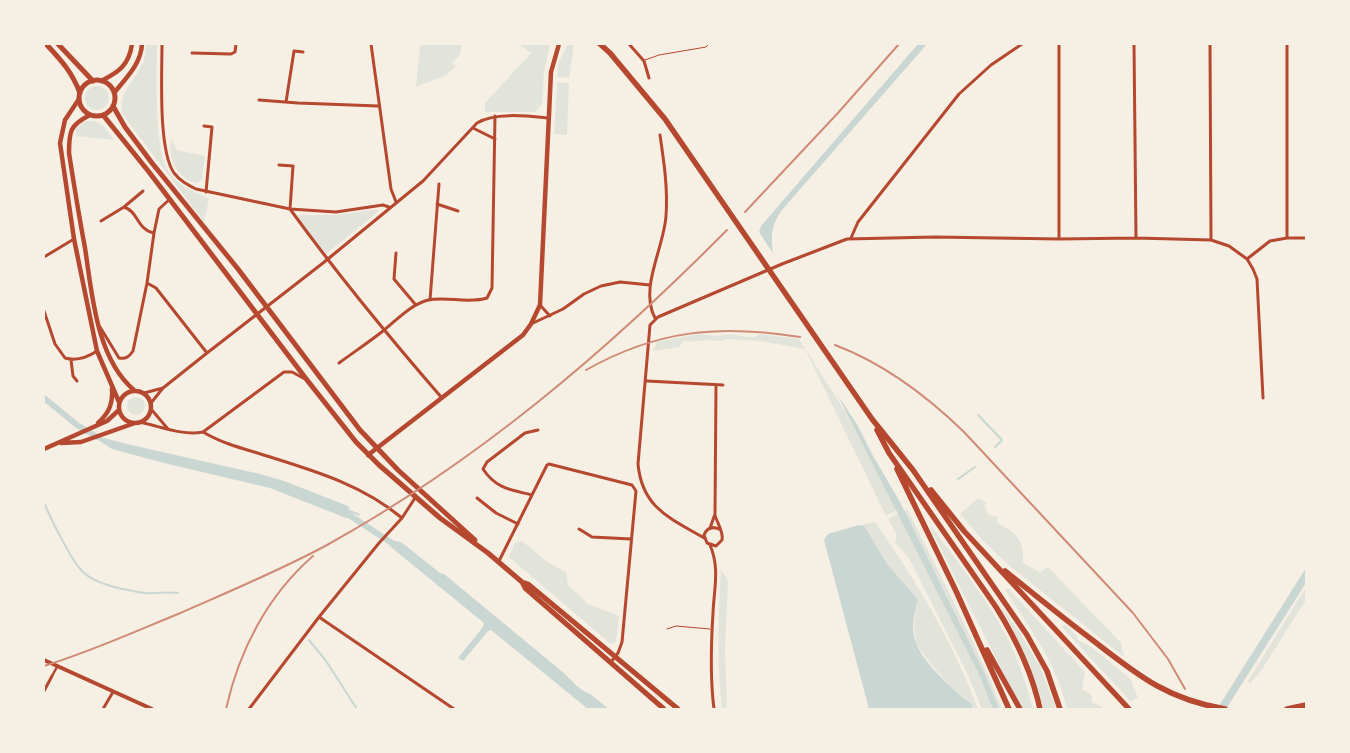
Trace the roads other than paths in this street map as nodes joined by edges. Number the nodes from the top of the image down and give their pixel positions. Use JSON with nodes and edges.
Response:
{"nodes":[{"id":1,"x":46,"y":44,"type":"edge"},
{"id":2,"x":58,"y":44,"type":"edge"},
{"id":3,"x":132,"y":44,"type":"edge"},
{"id":4,"x":142,"y":44,"type":"edge"},
{"id":5,"x":162,"y":44,"type":"edge"},
{"id":6,"x":236,"y":44,"type":"edge"},
{"id":7,"x":371,"y":44,"type":"edge"},
{"id":8,"x":558,"y":44,"type":"edge"},
{"id":9,"x":600,"y":44,"type":"edge"},
{"id":10,"x":629,"y":44,"type":"edge"},
{"id":11,"x":709,"y":44,"type":"edge"},
{"id":12,"x":1022,"y":44,"type":"edge"},
{"id":13,"x":1058,"y":44,"type":"edge"},
{"id":14,"x":1134,"y":44,"type":"edge"},
{"id":15,"x":1210,"y":44,"type":"edge"},
{"id":16,"x":1287,"y":44,"type":"edge"},
{"id":17,"x":192,"y":52,"type":"dead end"},
{"id":18,"x":303,"y":52,"type":"dead end"},
{"id":19,"x":644,"y":61,"type":"junction"},
{"id":20,"x":649,"y":78,"type":"dead end"},
{"id":21,"x":93,"y":81,"type":"junction"},
{"id":22,"x":101,"y":81,"type":"junction"},
{"id":23,"x":114,"y":93,"type":"junction"},
{"id":24,"x":80,"y":96,"type":"junction"},
{"id":25,"x":259,"y":100,"type":"dead end"},
{"id":26,"x":286,"y":102,"type":"junction"},
{"id":27,"x":113,"y":106,"type":"junction"},
{"id":28,"x":378,"y":106,"type":"junction"},
{"id":29,"x":90,"y":115,"type":"junction"},
{"id":30,"x":103,"y":115,"type":"junction"},
{"id":31,"x":495,"y":116,"type":"junction"},
{"id":32,"x":548,"y":118,"type":"junction"},
{"id":33,"x":204,"y":126,"type":"dead end"},
{"id":34,"x":473,"y":128,"type":"junction"},
{"id":35,"x":660,"y":135,"type":"dead end"},
{"id":36,"x":495,"y":138,"type":"junction"},
{"id":37,"x":279,"y":165,"type":"dead end"},
{"id":38,"x":438,"y":184,"type":"dead end"},
{"id":39,"x":143,"y":191,"type":"dead end"},
{"id":40,"x":206,"y":192,"type":"junction"},
{"id":41,"x":170,"y":199,"type":"junction"},
{"id":42,"x":396,"y":202,"type":"junction"},
{"id":43,"x":437,"y":204,"type":"junction"},
{"id":44,"x":124,"y":207,"type":"junction"},
{"id":45,"x":389,"y":207,"type":"junction"},
{"id":46,"x":290,"y":209,"type":"junction"},
{"id":47,"x":458,"y":211,"type":"dead end"},
{"id":48,"x":101,"y":221,"type":"dead end"},
{"id":49,"x":154,"y":233,"type":"junction"},
{"id":50,"x":74,"y":238,"type":"junction"},
{"id":51,"x":852,"y":238,"type":"junction"},
{"id":52,"x":1136,"y":238,"type":"junction"},
{"id":53,"x":1287,"y":238,"type":"junction"},
{"id":54,"x":1306,"y":238,"type":"edge"},
{"id":55,"x":1059,"y":239,"type":"junction"},
{"id":56,"x":1210,"y":240,"type":"junction"},
{"id":57,"x":396,"y":253,"type":"dead end"},
{"id":58,"x":44,"y":257,"type":"edge"},
{"id":59,"x":326,"y":259,"type":"junction"},
{"id":60,"x":1247,"y":259,"type":"junction"},
{"id":61,"x":147,"y":283,"type":"junction"},
{"id":62,"x":650,"y":285,"type":"junction"},
{"id":63,"x":430,"y":300,"type":"junction"},
{"id":64,"x":415,"y":304,"type":"junction"},
{"id":65,"x":540,"y":305,"type":"junction"},
{"id":66,"x":266,"y":306,"type":"junction"},
{"id":67,"x":44,"y":311,"type":"edge"},
{"id":68,"x":256,"y":314,"type":"junction"},
{"id":69,"x":550,"y":316,"type":"junction"},
{"id":70,"x":655,"y":318,"type":"junction"},
{"id":71,"x":98,"y":324,"type":"junction"},
{"id":72,"x":531,"y":324,"type":"junction"},
{"id":73,"x":384,"y":330,"type":"junction"},
{"id":74,"x":97,"y":351,"type":"junction"},
{"id":75,"x":207,"y":352,"type":"junction"},
{"id":76,"x":71,"y":360,"type":"junction"},
{"id":77,"x":339,"y":363,"type":"dead end"},
{"id":78,"x":109,"y":377,"type":"junction"},
{"id":79,"x":307,"y":380,"type":"junction"},
{"id":80,"x":77,"y":381,"type":"dead end"},
{"id":81,"x":646,"y":381,"type":"junction"},
{"id":82,"x":716,"y":385,"type":"junction"},
{"id":83,"x":724,"y":385,"type":"dead end"},
{"id":84,"x":163,"y":388,"type":"junction"},
{"id":85,"x":134,"y":390,"type":"junction"},
{"id":86,"x":144,"y":393,"type":"junction"},
{"id":87,"x":442,"y":398,"type":"junction"},
{"id":88,"x":1263,"y":398,"type":"dead end"},
{"id":89,"x":119,"y":402,"type":"junction"},
{"id":90,"x":150,"y":403,"type":"junction"},
{"id":91,"x":151,"y":408,"type":"junction"},
{"id":92,"x":119,"y":410,"type":"junction"},
{"id":93,"x":872,"y":419,"type":"junction"},
{"id":94,"x":138,"y":423,"type":"junction"},
{"id":95,"x":93,"y":427,"type":"junction"},
{"id":96,"x":168,"y":429,"type":"junction"},
{"id":97,"x":538,"y":430,"type":"dead end"},
{"id":98,"x":203,"y":432,"type":"junction"},
{"id":99,"x":57,"y":444,"type":"junction"},
{"id":100,"x":376,"y":448,"type":"junction"},
{"id":101,"x":44,"y":449,"type":"edge"},
{"id":102,"x":889,"y":453,"type":"junction"},
{"id":103,"x":368,"y":455,"type":"junction"},
{"id":104,"x":913,"y":470,"type":"junction"},
{"id":105,"x":532,"y":495,"type":"junction"},
{"id":106,"x":415,"y":498,"type":"junction"},
{"id":107,"x":477,"y":498,"type":"dead end"},
{"id":108,"x":715,"y":514,"type":"junction"},
{"id":109,"x":402,"y":518,"type":"junction"},
{"id":110,"x":518,"y":524,"type":"junction"},
{"id":111,"x":579,"y":528,"type":"dead end"},
{"id":112,"x":708,"y":529,"type":"junction"},
{"id":113,"x":719,"y":529,"type":"junction"},
{"id":114,"x":695,"y":533,"type":"junction"},
{"id":115,"x":631,"y":538,"type":"junction"},
{"id":116,"x":704,"y":538,"type":"junction"},
{"id":117,"x":710,"y":545,"type":"junction"},
{"id":118,"x":718,"y":545,"type":"junction"},
{"id":119,"x":488,"y":553,"type":"junction"},
{"id":120,"x":715,"y":556,"type":"junction"},
{"id":121,"x":988,"y":557,"type":"junction"},
{"id":122,"x":499,"y":561,"type":"junction"},
{"id":123,"x":522,"y":582,"type":"junction"},
{"id":124,"x":956,"y":591,"type":"junction"},
{"id":125,"x":319,"y":617,"type":"junction"},
{"id":126,"x":667,"y":629,"type":"dead end"},
{"id":127,"x":712,"y":629,"type":"junction"},
{"id":128,"x":615,"y":657,"type":"junction"},
{"id":129,"x":44,"y":660,"type":"edge"},
{"id":130,"x":611,"y":662,"type":"junction"},
{"id":131,"x":56,"y":666,"type":"junction"},
{"id":132,"x":52,"y":676,"type":"joint"},
{"id":133,"x":44,"y":691,"type":"edge"},
{"id":134,"x":113,"y":692,"type":"junction"},
{"id":135,"x":1306,"y":705,"type":"edge"},
{"id":136,"x":1126,"y":707,"type":"edge"},
{"id":137,"x":713,"y":708,"type":"edge"},
{"id":138,"x":103,"y":709,"type":"edge"},
{"id":139,"x":152,"y":709,"type":"edge"},
{"id":140,"x":249,"y":709,"type":"edge"},
{"id":141,"x":454,"y":709,"type":"edge"},
{"id":142,"x":664,"y":709,"type":"edge"},
{"id":143,"x":678,"y":709,"type":"edge"},
{"id":144,"x":1008,"y":709,"type":"edge"},
{"id":145,"x":1020,"y":709,"type":"edge"},
{"id":146,"x":1040,"y":709,"type":"edge"},
{"id":147,"x":1060,"y":709,"type":"edge"},
{"id":148,"x":1225,"y":709,"type":"edge"},
{"id":149,"x":1287,"y":709,"type":"edge"}],
"edges":[{"from":1,"to":24,"type":"main road"},
{"from":2,"to":21,"type":"main road"},
{"from":3,"to":22,"type":"main road"},
{"from":4,"to":23,"type":"main road"},
{"from":5,"to":40,"type":"street"},
{"from":6,"to":17,"type":"street"},
{"from":7,"to":28,"type":"street"},
{"from":8,"to":32,"type":"main road"},
{"from":9,"to":93,"type":"highway"},
{"from":10,"to":19,"type":"street"},
{"from":11,"to":19,"type":"lane"},
{"from":12,"to":51,"type":"street"},
{"from":13,"to":55,"type":"street"},
{"from":14,"to":52,"type":"street"},
{"from":15,"to":56,"type":"street"},
{"from":16,"to":53,"type":"street"},
{"from":18,"to":26,"type":"street"},
{"from":19,"to":20,"type":"street"},
{"from":21,"to":22,"type":"main road"},
{"from":21,"to":24,"type":"main road"},
{"from":22,"to":23,"type":"main road"},
{"from":23,"to":27,"type":"main road"},
{"from":24,"to":29,"type":"main road"},
{"from":24,"to":50,"type":"main road"},
{"from":25,"to":26,"type":"street"},
{"from":26,"to":28,"type":"street"},
{"from":27,"to":30,"type":"main road"},
{"from":27,"to":66,"type":"main road"},
{"from":28,"to":42,"type":"street"},
{"from":29,"to":30,"type":"main road"},
{"from":29,"to":71,"type":"main road"},
{"from":30,"to":41,"type":"main road"},
{"from":31,"to":32,"type":"street"},
{"from":31,"to":34,"type":"street"},
{"from":31,"to":36,"type":"street"},
{"from":32,"to":65,"type":"main road"},
{"from":33,"to":40,"type":"street"},
{"from":34,"to":36,"type":"street"},
{"from":34,"to":42,"type":"street"},
{"from":35,"to":62,"type":"street"},
{"from":36,"to":63,"type":"street"},
{"from":37,"to":46,"type":"street"},
{"from":38,"to":43,"type":"street"},
{"from":39,"to":44,"type":"street"},
{"from":40,"to":46,"type":"street"},
{"from":41,"to":49,"type":"street"},
{"from":41,"to":68,"type":"main road"},
{"from":42,"to":45,"type":"street"},
{"from":43,"to":47,"type":"street"},
{"from":43,"to":63,"type":"street"},
{"from":44,"to":48,"type":"street"},
{"from":44,"to":49,"type":"street"},
{"from":45,"to":46,"type":"street"},
{"from":45,"to":59,"type":"street"},
{"from":46,"to":59,"type":"street"},
{"from":49,"to":61,"type":"street"},
{"from":50,"to":58,"type":"street"},
{"from":50,"to":74,"type":"main road"},
{"from":51,"to":55,"type":"street"},
{"from":51,"to":70,"type":"street"},
{"from":52,"to":55,"type":"street"},
{"from":52,"to":56,"type":"street"},
{"from":53,"to":54,"type":"street"},
{"from":53,"to":60,"type":"street"},
{"from":56,"to":60,"type":"street"},
{"from":57,"to":64,"type":"street"},
{"from":59,"to":66,"type":"street"},
{"from":59,"to":73,"type":"street"},
{"from":60,"to":88,"type":"street"},
{"from":61,"to":71,"type":"street"},
{"from":61,"to":75,"type":"street"},
{"from":62,"to":69,"type":"street"},
{"from":62,"to":70,"type":"street"},
{"from":63,"to":64,"type":"street"},
{"from":64,"to":73,"type":"street"},
{"from":65,"to":69,"type":"street"},
{"from":65,"to":72,"type":"main road"},
{"from":66,"to":68,"type":"street"},
{"from":66,"to":100,"type":"main road"},
{"from":67,"to":76,"type":"street"},
{"from":68,"to":75,"type":"street"},
{"from":68,"to":79,"type":"main road"},
{"from":69,"to":72,"type":"street"},
{"from":70,"to":81,"type":"street"},
{"from":71,"to":85,"type":"main road"},
{"from":72,"to":87,"type":"main road"},
{"from":73,"to":77,"type":"street"},
{"from":73,"to":87,"type":"street"},
{"from":74,"to":76,"type":"street"},
{"from":74,"to":78,"type":"main road"},
{"from":75,"to":84,"type":"street"},
{"from":76,"to":80,"type":"street"},
{"from":78,"to":89,"type":"main road"},
{"from":78,"to":95,"type":"main road"},
{"from":79,"to":98,"type":"street"},
{"from":79,"to":103,"type":"main road"},
{"from":81,"to":82,"type":"street"},
{"from":81,"to":114,"type":"street"},
{"from":82,"to":83,"type":"street"},
{"from":82,"to":108,"type":"street"},
{"from":84,"to":86,"type":"street"},
{"from":84,"to":90,"type":"street"},
{"from":85,"to":86,"type":"main road"},
{"from":85,"to":89,"type":"main road"},
{"from":86,"to":90,"type":"main road"},
{"from":87,"to":100,"type":"main road"},
{"from":89,"to":92,"type":"main road"},
{"from":90,"to":91,"type":"main road"},
{"from":91,"to":94,"type":"main road"},
{"from":91,"to":96,"type":"street"},
{"from":92,"to":94,"type":"main road"},
{"from":92,"to":95,"type":"main road"},
{"from":93,"to":102,"type":"highway"},
{"from":93,"to":104,"type":"highway"},
{"from":94,"to":96,"type":"street"},
{"from":94,"to":99,"type":"main road"},
{"from":95,"to":99,"type":"main road"},
{"from":96,"to":98,"type":"street"},
{"from":97,"to":105,"type":"street"},
{"from":98,"to":109,"type":"street"},
{"from":99,"to":101,"type":"main road"},
{"from":100,"to":103,"type":"main road"},
{"from":100,"to":119,"type":"main road"},
{"from":102,"to":124,"type":"highway"},
{"from":102,"to":146,"type":"highway"},
{"from":103,"to":106,"type":"main road"},
{"from":104,"to":121,"type":"highway"},
{"from":104,"to":147,"type":"highway"},
{"from":105,"to":110,"type":"street"},
{"from":105,"to":115,"type":"street"},
{"from":106,"to":109,"type":"street"},
{"from":106,"to":119,"type":"main road"},
{"from":107,"to":110,"type":"street"},
{"from":108,"to":112,"type":"street"},
{"from":108,"to":113,"type":"street"},
{"from":109,"to":125,"type":"street"},
{"from":110,"to":122,"type":"street"},
{"from":111,"to":115,"type":"street"},
{"from":112,"to":113,"type":"street"},
{"from":112,"to":114,"type":"street"},
{"from":112,"to":116,"type":"street"},
{"from":113,"to":118,"type":"street"},
{"from":114,"to":116,"type":"street"},
{"from":115,"to":128,"type":"street"},
{"from":116,"to":117,"type":"street"},
{"from":117,"to":118,"type":"street"},
{"from":117,"to":120,"type":"street"},
{"from":118,"to":120,"type":"street"},
{"from":119,"to":122,"type":"main road"},
{"from":120,"to":127,"type":"street"},
{"from":121,"to":136,"type":"highway"},
{"from":121,"to":148,"type":"highway"},
{"from":122,"to":123,"type":"main road"},
{"from":123,"to":128,"type":"main road"},
{"from":123,"to":130,"type":"main road"},
{"from":124,"to":144,"type":"highway"},
{"from":124,"to":145,"type":"highway"},
{"from":125,"to":140,"type":"street"},
{"from":125,"to":141,"type":"street"},
{"from":126,"to":127,"type":"lane"},
{"from":127,"to":137,"type":"street"},
{"from":128,"to":130,"type":"street"},
{"from":128,"to":143,"type":"main road"},
{"from":129,"to":131,"type":"street"},
{"from":130,"to":142,"type":"main road"},
{"from":131,"to":132,"type":"street"},
{"from":131,"to":134,"type":"street"},
{"from":132,"to":133,"type":"street"},
{"from":134,"to":138,"type":"street"},
{"from":134,"to":139,"type":"street"},
{"from":135,"to":149,"type":"highway"}]}
